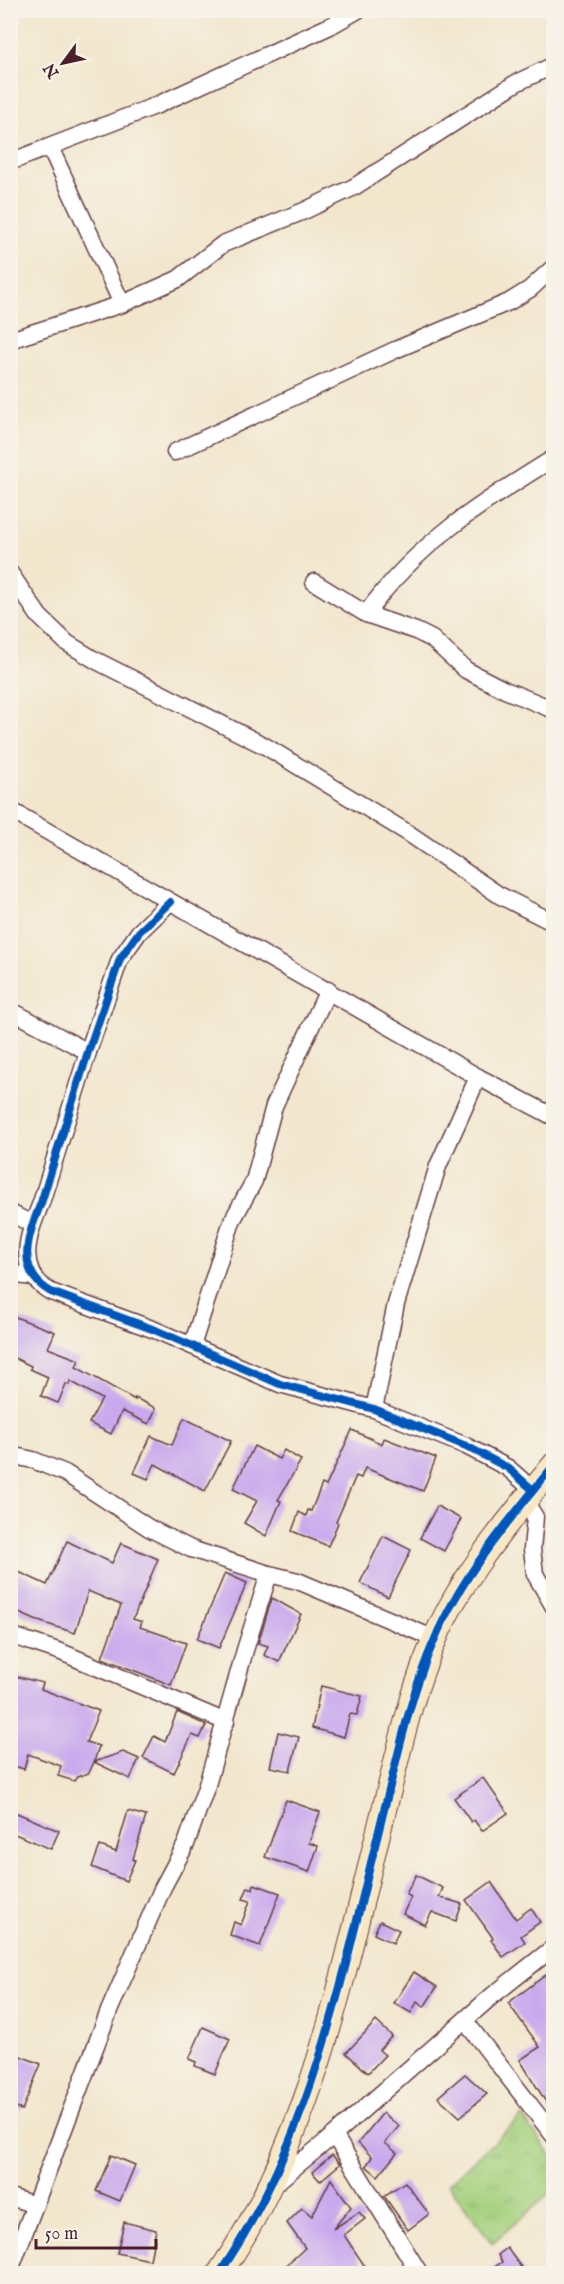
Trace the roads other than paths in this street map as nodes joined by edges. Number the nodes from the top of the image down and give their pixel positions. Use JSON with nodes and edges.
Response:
{"nodes":[{"id":1,"x":358,"y":10,"type":"edge"},
{"id":2,"x":554,"y":64,"type":"edge"},
{"id":3,"x":50,"y":147,"type":"junction"},
{"id":4,"x":10,"y":162,"type":"edge"},
{"id":5,"x":554,"y":267,"type":"edge"},
{"id":6,"x":122,"y":304,"type":"junction"},
{"id":7,"x":10,"y":340,"type":"edge"},
{"id":8,"x":175,"y":452,"type":"dead end"},
{"id":9,"x":554,"y":458,"type":"edge"},
{"id":10,"x":10,"y":573,"type":"edge"},
{"id":11,"x":314,"y":582,"type":"dead end"},
{"id":12,"x":366,"y":614,"type":"junction"},
{"id":13,"x":554,"y":710,"type":"edge"},
{"id":14,"x":10,"y":810,"type":"edge"},
{"id":15,"x":170,"y":902,"type":"junction"},
{"id":16,"x":554,"y":923,"type":"edge"},
{"id":17,"x":328,"y":990,"type":"junction"},
{"id":18,"x":10,"y":1010,"type":"edge"},
{"id":19,"x":88,"y":1052,"type":"junction"},
{"id":20,"x":478,"y":1077,"type":"junction"},
{"id":21,"x":554,"y":1117,"type":"edge"},
{"id":22,"x":10,"y":1213,"type":"edge"},
{"id":23,"x":32,"y":1224,"type":"junction"},
{"id":24,"x":10,"y":1275,"type":"edge"},
{"id":25,"x":33,"y":1276,"type":"junction"},
{"id":26,"x":192,"y":1346,"type":"junction"},
{"id":27,"x":374,"y":1409,"type":"junction"},
{"id":28,"x":10,"y":1455,"type":"edge"},
{"id":29,"x":554,"y":1465,"type":"edge"},
{"id":30,"x":529,"y":1495,"type":"junction"},
{"id":31,"x":269,"y":1574,"type":"junction"},
{"id":32,"x":554,"y":1607,"type":"edge"},
{"id":33,"x":10,"y":1635,"type":"edge"},
{"id":34,"x":435,"y":1639,"type":"junction"},
{"id":35,"x":226,"y":1722,"type":"junction"},
{"id":36,"x":554,"y":1947,"type":"edge"},
{"id":37,"x":465,"y":2021,"type":"junction"},
{"id":38,"x":334,"y":2135,"type":"junction"},
{"id":39,"x":554,"y":2136,"type":"edge"},
{"id":40,"x":271,"y":2187,"type":"junction"},
{"id":41,"x":10,"y":2197,"type":"edge"},
{"id":42,"x":36,"y":2205,"type":"junction"},
{"id":43,"x":10,"y":2270,"type":"edge"},
{"id":44,"x":219,"y":2274,"type":"edge"},
{"id":45,"x":420,"y":2274,"type":"edge"}],
"edges":[{"from":1,"to":3,"type":"street"},
{"from":2,"to":6,"type":"street"},
{"from":3,"to":4,"type":"street"},
{"from":3,"to":6,"type":"street"},
{"from":5,"to":8,"type":"street"},
{"from":6,"to":7,"type":"street"},
{"from":9,"to":12,"type":"street"},
{"from":10,"to":16,"type":"street"},
{"from":11,"to":12,"type":"street"},
{"from":12,"to":13,"type":"street"},
{"from":14,"to":15,"type":"street"},
{"from":15,"to":17,"type":"street"},
{"from":15,"to":19,"type":"street"},
{"from":17,"to":20,"type":"street"},
{"from":17,"to":26,"type":"street"},
{"from":18,"to":19,"type":"street"},
{"from":19,"to":23,"type":"street"},
{"from":20,"to":21,"type":"street"},
{"from":20,"to":27,"type":"street"},
{"from":22,"to":23,"type":"street"},
{"from":23,"to":25,"type":"street"},
{"from":24,"to":25,"type":"street"},
{"from":25,"to":26,"type":"street"},
{"from":26,"to":27,"type":"street"},
{"from":27,"to":30,"type":"street"},
{"from":28,"to":31,"type":"street"},
{"from":29,"to":30,"type":"street"},
{"from":30,"to":32,"type":"street"},
{"from":30,"to":34,"type":"street"},
{"from":31,"to":34,"type":"street"},
{"from":31,"to":35,"type":"street"},
{"from":33,"to":35,"type":"street"},
{"from":34,"to":40,"type":"street"},
{"from":35,"to":42,"type":"street"},
{"from":36,"to":37,"type":"street"},
{"from":37,"to":38,"type":"street"},
{"from":37,"to":39,"type":"street"},
{"from":38,"to":40,"type":"street"},
{"from":38,"to":45,"type":"street"},
{"from":40,"to":44,"type":"street"},
{"from":41,"to":42,"type":"street"},
{"from":42,"to":43,"type":"street"}]}
